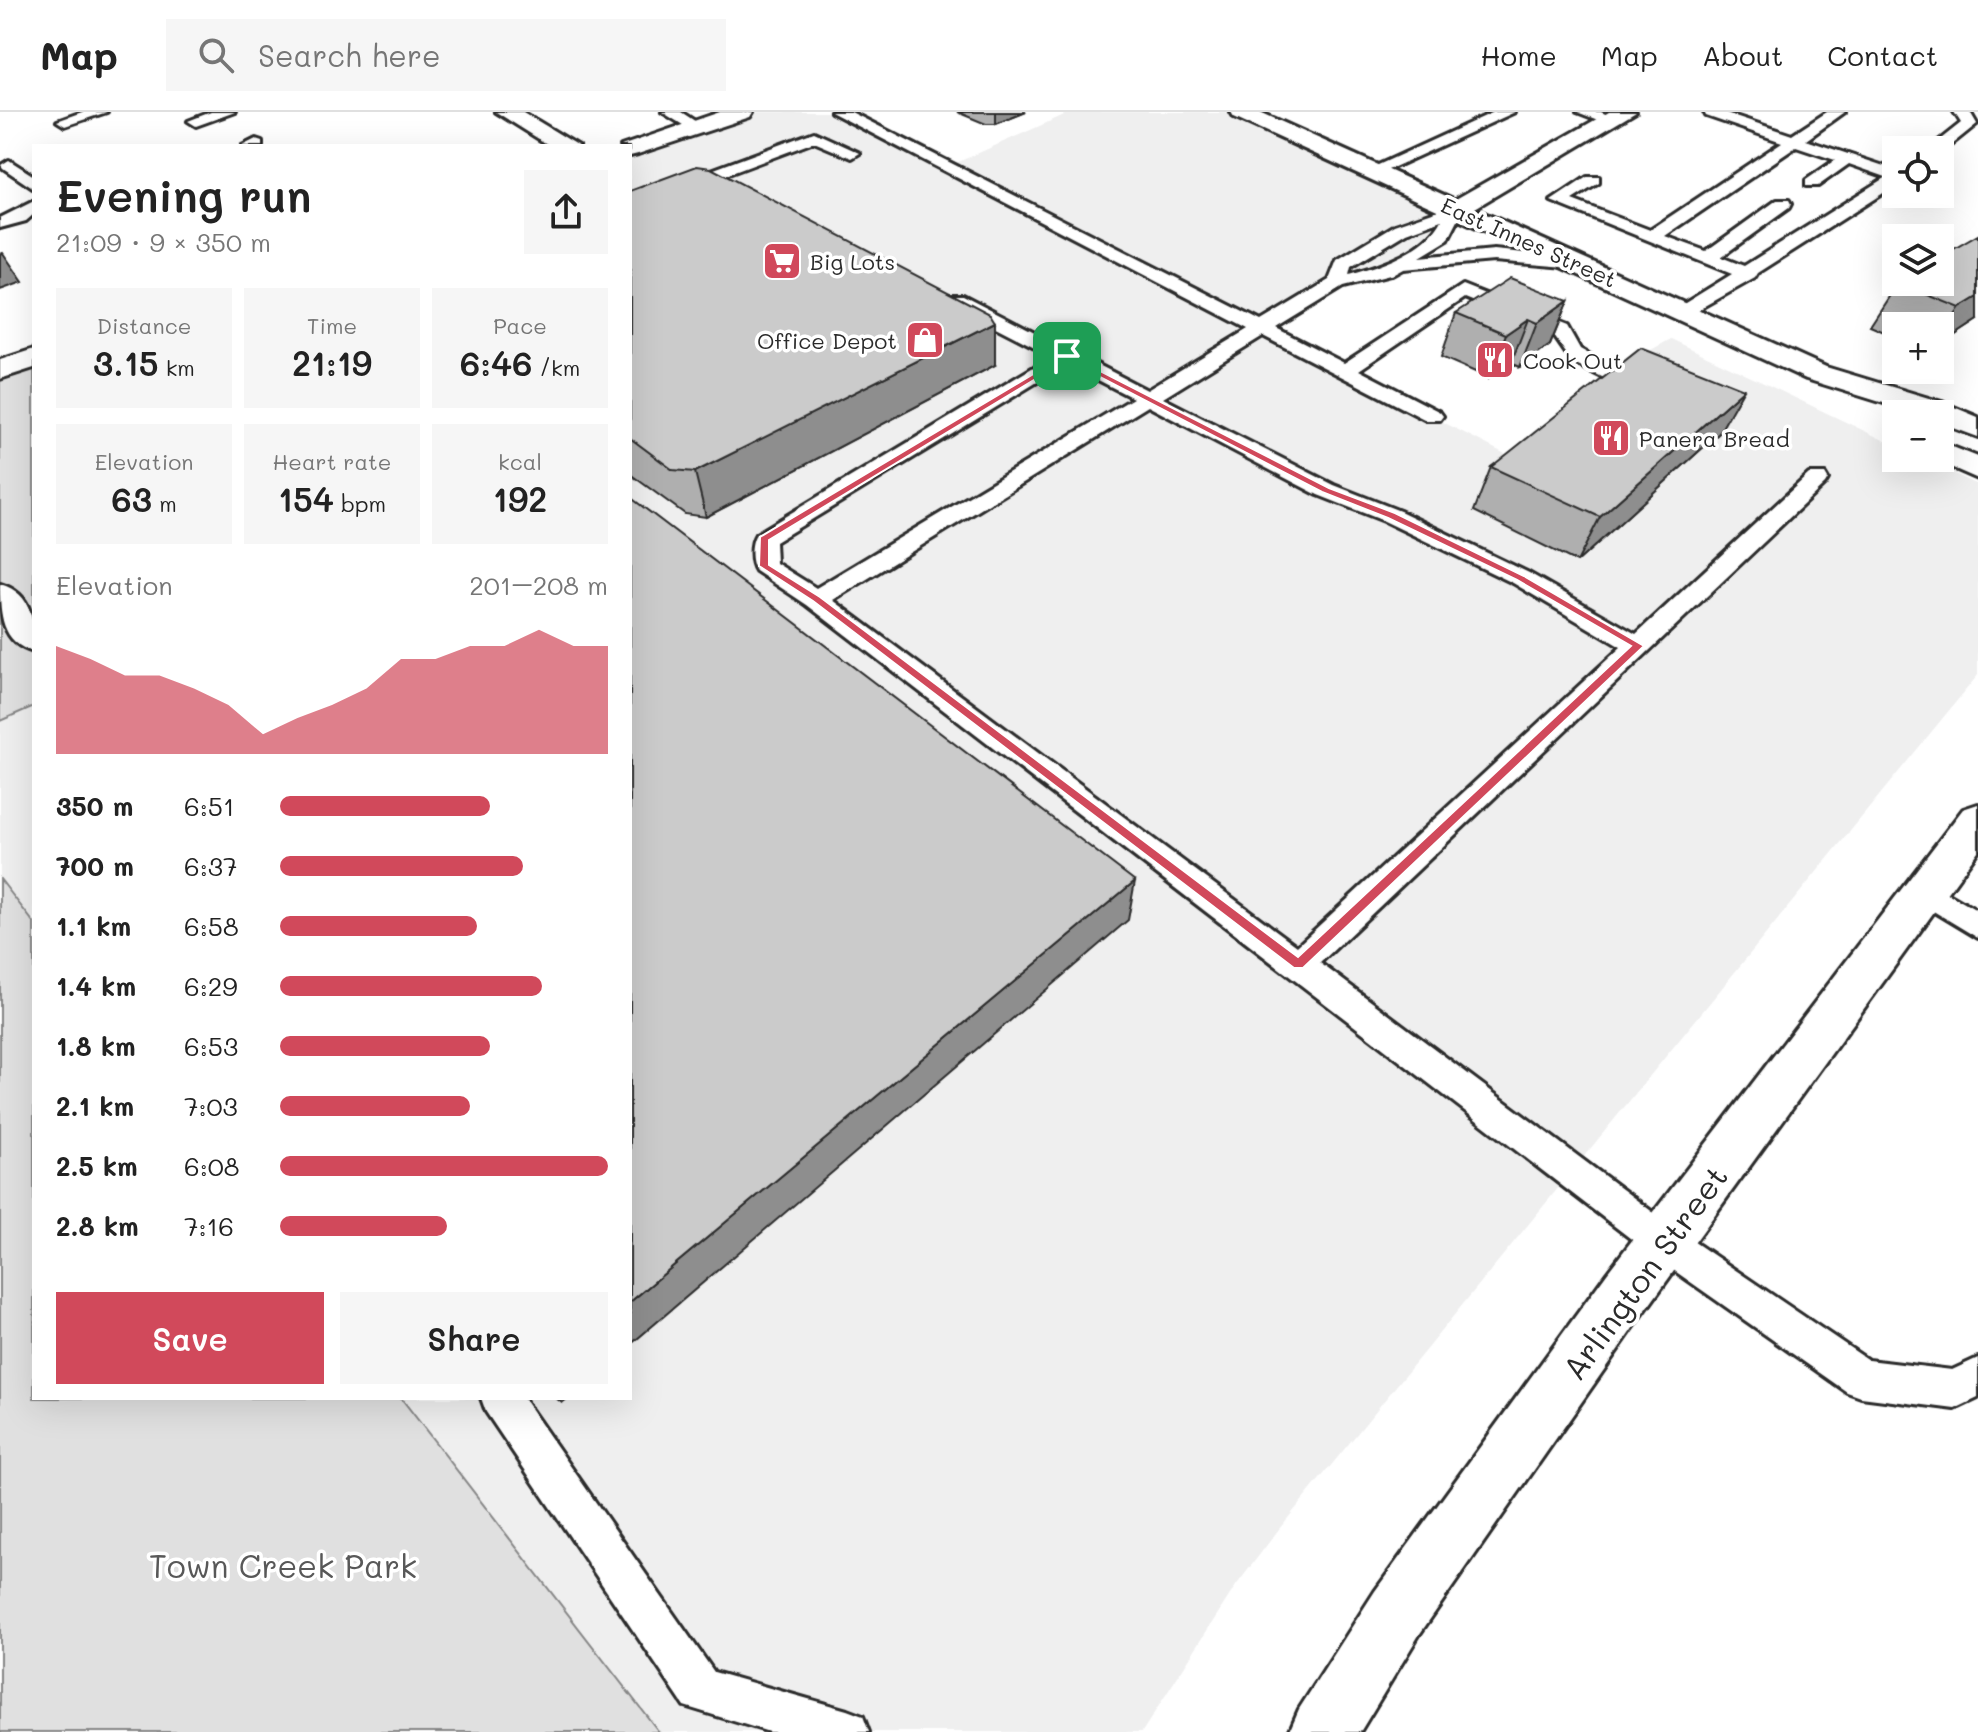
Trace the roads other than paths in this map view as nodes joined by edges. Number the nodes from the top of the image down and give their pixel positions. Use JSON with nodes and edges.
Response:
{"nodes":[{"id":1,"x":99,"y":112,"type":"edge"},
{"id":2,"x":227,"y":112,"type":"edge"},
{"id":3,"x":507,"y":112,"type":"edge"},
{"id":4,"x":670,"y":112,"type":"edge"},
{"id":5,"x":742,"y":112,"type":"edge"},
{"id":6,"x":839,"y":112,"type":"edge"},
{"id":7,"x":1244,"y":112,"type":"edge"},
{"id":8,"x":1507,"y":112,"type":"edge"},
{"id":9,"x":1585,"y":112,"type":"edge"},
{"id":10,"x":1837,"y":112,"type":"edge"},
{"id":11,"x":1962,"y":112,"type":"edge"},
{"id":12,"x":865,"y":114,"type":"edge"},
{"id":13,"x":1709,"y":115,"type":"edge"},
{"id":14,"x":1618,"y":116,"type":"edge"},
{"id":15,"x":65,"y":121,"type":"dead end"},
{"id":16,"x":196,"y":121,"type":"dead end"},
{"id":17,"x":696,"y":127,"type":"junction"},
{"id":18,"x":880,"y":133,"type":"junction"},
{"id":19,"x":1953,"y":136,"type":"edge"},
{"id":20,"x":1793,"y":142,"type":"junction"},
{"id":21,"x":563,"y":144,"type":"edge"},
{"id":22,"x":632,"y":148,"type":"edge"},
{"id":23,"x":852,"y":153,"type":"dead end"},
{"id":24,"x":1846,"y":159,"type":"junction"},
{"id":25,"x":9,"y":165,"type":"dead end"},
{"id":26,"x":1373,"y":171,"type":"junction"},
{"id":27,"x":1882,"y":172,"type":"edge"},
{"id":28,"x":712,"y":175,"type":"junction"},
{"id":29,"x":1593,"y":180,"type":"dead end"},
{"id":30,"x":32,"y":182,"type":"edge"},
{"id":31,"x":1812,"y":183,"type":"dead end"},
{"id":32,"x":1882,"y":186,"type":"edge"},
{"id":33,"x":738,"y":188,"type":"edge"},
{"id":34,"x":1783,"y":204,"type":"dead end"},
{"id":35,"x":632,"y":205,"type":"edge"},
{"id":36,"x":32,"y":208,"type":"edge"},
{"id":37,"x":1456,"y":209,"type":"junction"},
{"id":38,"x":0,"y":223,"type":"edge"},
{"id":39,"x":1653,"y":236,"type":"junction"},
{"id":40,"x":1708,"y":258,"type":"junction"},
{"id":41,"x":1579,"y":263,"type":"junction"},
{"id":42,"x":1388,"y":270,"type":"junction"},
{"id":43,"x":1749,"y":274,"type":"junction"},
{"id":44,"x":1337,"y":283,"type":"junction"},
{"id":45,"x":937,"y":290,"type":"edge"},
{"id":46,"x":1684,"y":312,"type":"junction"},
{"id":47,"x":1261,"y":328,"type":"junction"},
{"id":48,"x":1067,"y":356,"type":"junction"},
{"id":49,"x":32,"y":359,"type":"edge"},
{"id":50,"x":0,"y":370,"type":"edge"},
{"id":51,"x":1345,"y":371,"type":"junction"},
{"id":52,"x":1609,"y":373,"type":"edge"},
{"id":53,"x":1816,"y":373,"type":"junction"},
{"id":54,"x":1147,"y":398,"type":"junction"},
{"id":55,"x":1433,"y":416,"type":"dead end"},
{"id":56,"x":1882,"y":417,"type":"edge"},
{"id":57,"x":1978,"y":428,"type":"edge"},
{"id":58,"x":1954,"y":458,"type":"edge"},
{"id":59,"x":1978,"y":469,"type":"edge"},
{"id":60,"x":1817,"y":479,"type":"dead end"},
{"id":61,"x":0,"y":596,"type":"edge"},
{"id":62,"x":816,"y":599,"type":"junction"},
{"id":63,"x":32,"y":637,"type":"edge"},
{"id":64,"x":1638,"y":646,"type":"junction"},
{"id":65,"x":1978,"y":820,"type":"edge"},
{"id":66,"x":1925,"y":892,"type":"junction"},
{"id":67,"x":1978,"y":926,"type":"edge"},
{"id":68,"x":1298,"y":964,"type":"junction"},
{"id":69,"x":1665,"y":1243,"type":"junction"},
{"id":70,"x":1978,"y":1377,"type":"edge"},
{"id":71,"x":501,"y":1400,"type":"edge"},
{"id":72,"x":847,"y":1732,"type":"edge"},
{"id":73,"x":1322,"y":1732,"type":"edge"}],
"edges":[{"from":1,"to":15,"type":"lane"},
{"from":2,"to":16,"type":"lane"},
{"from":3,"to":21,"type":"street"},
{"from":4,"to":17,"type":"lane"},
{"from":5,"to":17,"type":"street"},
{"from":6,"to":18,"type":"lane"},
{"from":7,"to":26,"type":"street","name":"East Innes Street"},
{"from":8,"to":26,"type":"lane"},
{"from":9,"to":14,"type":"lane"},
{"from":10,"to":20,"type":"lane"},
{"from":11,"to":19,"type":"lane"},
{"from":12,"to":18,"type":"lane"},
{"from":13,"to":20,"type":"lane"},
{"from":14,"to":37,"type":"street"},
{"from":17,"to":22,"type":"street"},
{"from":18,"to":47,"type":"lane"},
{"from":20,"to":24,"type":"lane"},
{"from":20,"to":39,"type":"lane"},
{"from":23,"to":28,"type":"lane"},
{"from":24,"to":27,"type":"lane"},
{"from":24,"to":31,"type":"lane"},
{"from":25,"to":30,"type":"lane"},
{"from":26,"to":37,"type":"street","name":"East Innes Street"},
{"from":28,"to":33,"type":"lane"},
{"from":28,"to":35,"type":"lane"},
{"from":29,"to":39,"type":"lane"},
{"from":32,"to":43,"type":"lane"},
{"from":34,"to":40,"type":"lane"},
{"from":36,"to":38,"type":"lane"},
{"from":37,"to":41,"type":"street","name":"East Innes Street"},
{"from":37,"to":42,"type":"lane"},
{"from":37,"to":44,"type":"lane"},
{"from":39,"to":40,"type":"lane"},
{"from":40,"to":43,"type":"lane"},
{"from":41,"to":42,"type":"lane"},
{"from":41,"to":46,"type":"street","name":"East Innes Street"},
{"from":42,"to":44,"type":"lane"},
{"from":43,"to":46,"type":"lane"},
{"from":44,"to":47,"type":"lane"},
{"from":45,"to":48,"type":"lane"},
{"from":46,"to":53,"type":"street","name":"East Innes Street"},
{"from":47,"to":51,"type":"lane"},
{"from":47,"to":54,"type":"lane"},
{"from":48,"to":54,"type":"lane"},
{"from":48,"to":62,"type":"lane"},
{"from":49,"to":50,"type":"street"},
{"from":51,"to":52,"type":"lane"},
{"from":51,"to":55,"type":"lane"},
{"from":53,"to":56,"type":"street","name":"East Innes Street"},
{"from":53,"to":57,"type":"street","name":"East Innes Street"},
{"from":54,"to":62,"type":"lane"},
{"from":54,"to":64,"type":"lane"},
{"from":58,"to":59,"type":"street"},
{"from":60,"to":64,"type":"lane"},
{"from":61,"to":63,"type":"street"},
{"from":62,"to":68,"type":"lane"},
{"from":64,"to":68,"type":"lane"},
{"from":65,"to":66,"type":"street","name":"Arlington Street"},
{"from":66,"to":67,"type":"lane"},
{"from":66,"to":69,"type":"street","name":"Arlington Street"},
{"from":68,"to":69,"type":"lane"},
{"from":69,"to":70,"type":"lane"},
{"from":69,"to":73,"type":"street","name":"Arlington Street"},
{"from":71,"to":72,"type":"lane"}]}
